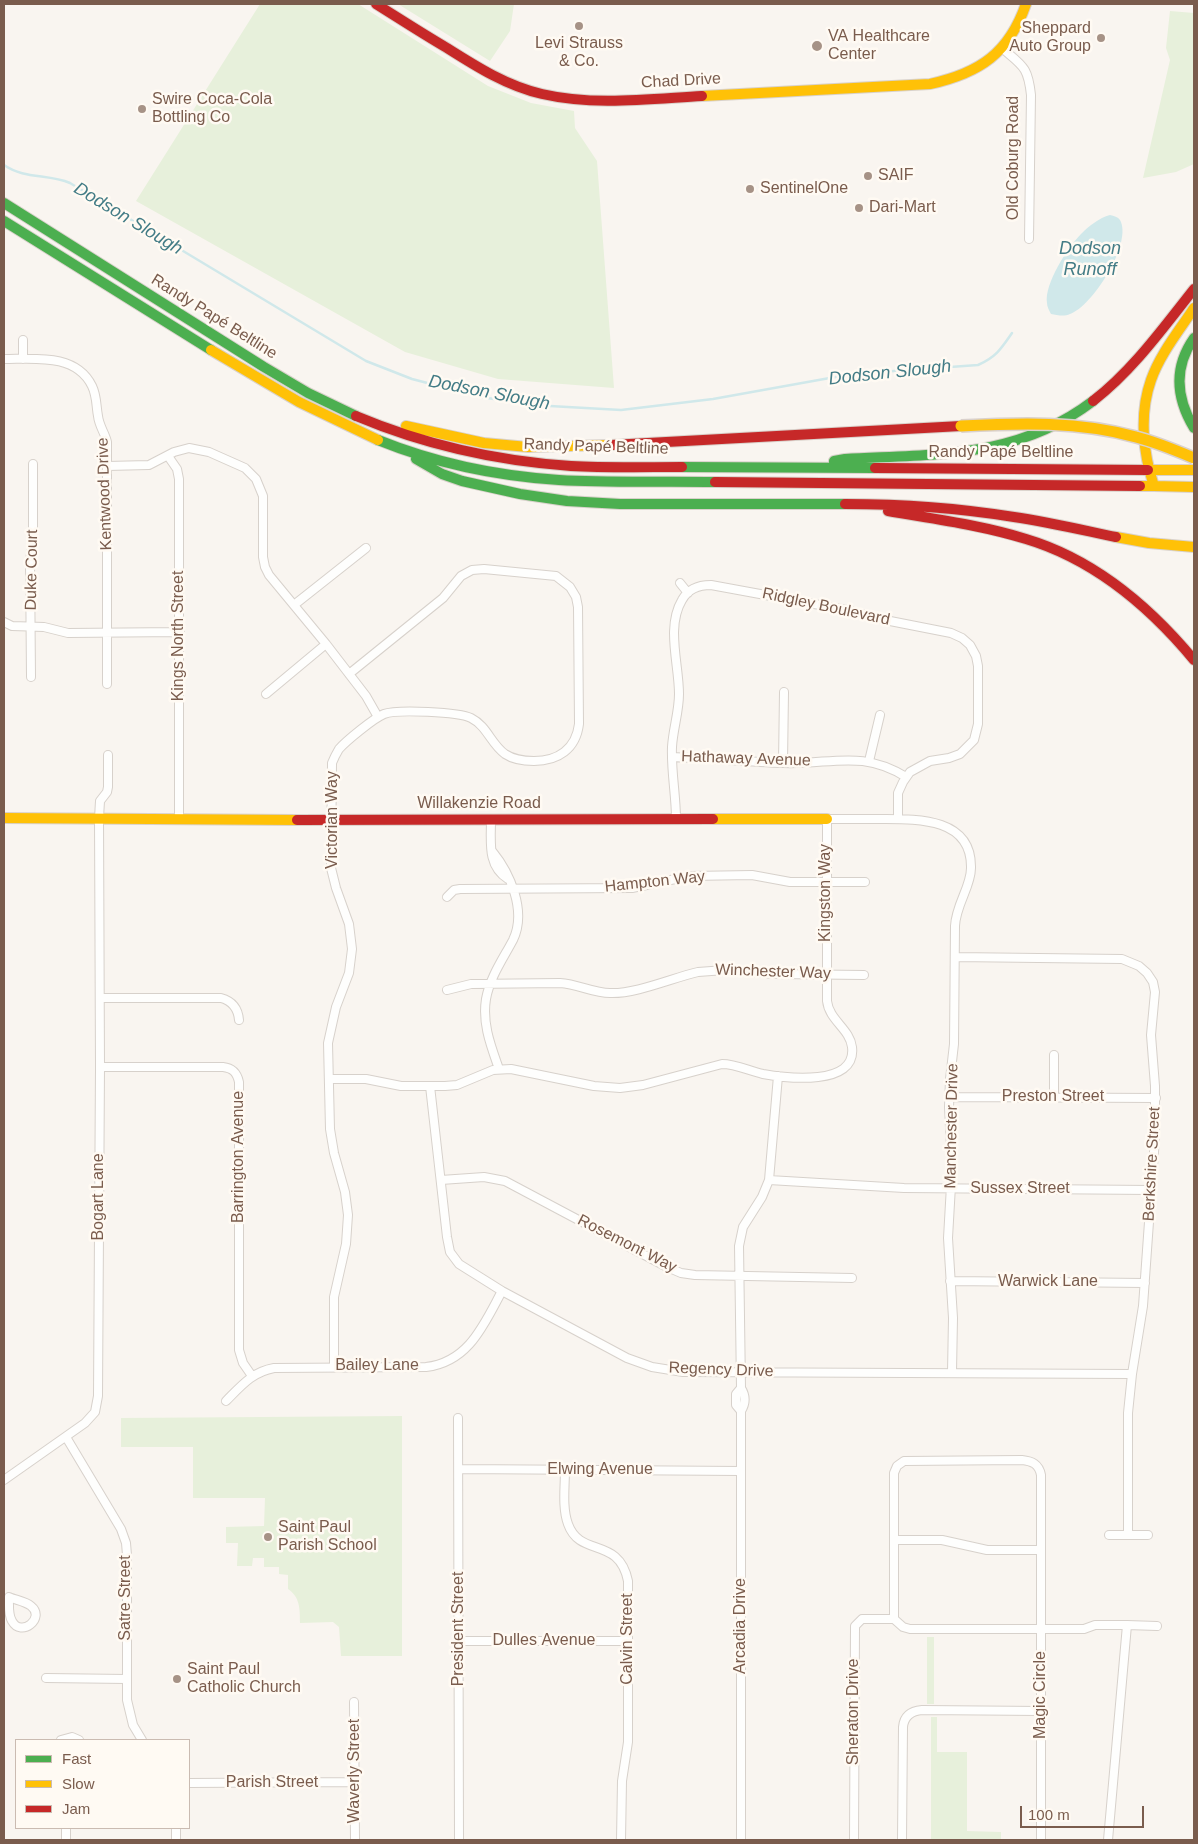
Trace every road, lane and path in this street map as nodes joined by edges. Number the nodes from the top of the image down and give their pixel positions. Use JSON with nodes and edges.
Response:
{"nodes":[{"id":1,"x":376,"y":4,"type":"edge"},
{"id":2,"x":1026,"y":4,"type":"edge"},
{"id":3,"x":1002,"y":49,"type":"junction"},
{"id":4,"x":4,"y":203,"type":"edge"},
{"id":5,"x":4,"y":221,"type":"edge"},
{"id":6,"x":1029,"y":239,"type":"dead end"},
{"id":7,"x":1194,"y":289,"type":"edge"},
{"id":8,"x":1194,"y":308,"type":"edge"},
{"id":9,"x":210,"y":335,"type":"junction"},
{"id":10,"x":1194,"y":338,"type":"edge"},
{"id":11,"x":23,"y":340,"type":"dead end"},
{"id":12,"x":4,"y":359,"type":"edge"},
{"id":13,"x":23,"y":359,"type":"junction"},
{"id":14,"x":1194,"y":428,"type":"edge"},
{"id":15,"x":399,"y":447,"type":"junction"},
{"id":16,"x":168,"y":456,"type":"junction"},
{"id":17,"x":1194,"y":458,"type":"edge"},
{"id":18,"x":33,"y":464,"type":"dead end"},
{"id":19,"x":107,"y":466,"type":"junction"},
{"id":20,"x":808,"y":467,"type":"junction"},
{"id":21,"x":1148,"y":470,"type":"junction"},
{"id":22,"x":1194,"y":470,"type":"edge"},
{"id":23,"x":1154,"y":486,"type":"junction"},
{"id":24,"x":1194,"y":487,"type":"edge"},
{"id":25,"x":856,"y":505,"type":"junction"},
{"id":26,"x":1194,"y":547,"type":"edge"},
{"id":27,"x":366,"y":548,"type":"dead end"},
{"id":28,"x":680,"y":583,"type":"dead end"},
{"id":29,"x":688,"y":593,"type":"junction"},
{"id":30,"x":294,"y":605,"type":"junction"},
{"id":31,"x":4,"y":622,"type":"edge"},
{"id":32,"x":31,"y":627,"type":"junction"},
{"id":33,"x":107,"y":632,"type":"junction"},
{"id":34,"x":180,"y":632,"type":"junction"},
{"id":35,"x":326,"y":644,"type":"junction"},
{"id":36,"x":1194,"y":660,"type":"edge"},
{"id":37,"x":349,"y":674,"type":"junction"},
{"id":38,"x":31,"y":677,"type":"dead end"},
{"id":39,"x":107,"y":684,"type":"dead end"},
{"id":40,"x":784,"y":692,"type":"dead end"},
{"id":41,"x":266,"y":694,"type":"dead end"},
{"id":42,"x":880,"y":715,"type":"dead end"},
{"id":43,"x":378,"y":717,"type":"junction"},
{"id":44,"x":108,"y":756,"type":"dead end"},
{"id":45,"x":672,"y":757,"type":"junction"},
{"id":46,"x":869,"y":761,"type":"junction"},
{"id":47,"x":783,"y":763,"type":"junction"},
{"id":48,"x":906,"y":777,"type":"junction"},
{"id":49,"x":4,"y":818,"type":"edge"},
{"id":50,"x":99,"y":818,"type":"junction"},
{"id":51,"x":827,"y":819,"type":"junction"},
{"id":52,"x":898,"y":819,"type":"junction"},
{"id":53,"x":179,"y":820,"type":"junction"},
{"id":54,"x":331,"y":820,"type":"junction"},
{"id":55,"x":491,"y":820,"type":"junction"},
{"id":56,"x":676,"y":820,"type":"junction"},
{"id":57,"x":952,"y":830,"type":"joint"},
{"id":58,"x":826,"y":882,"type":"junction"},
{"id":59,"x":865,"y":882,"type":"dead end"},
{"id":60,"x":513,"y":889,"type":"junction"},
{"id":61,"x":447,"y":897,"type":"dead end"},
{"id":62,"x":955,"y":957,"type":"junction"},
{"id":63,"x":826,"y":974,"type":"junction"},
{"id":64,"x":864,"y":975,"type":"dead end"},
{"id":65,"x":490,"y":983,"type":"junction"},
{"id":66,"x":448,"y":990,"type":"dead end"},
{"id":67,"x":100,"y":998,"type":"junction"},
{"id":68,"x":239,"y":1020,"type":"dead end"},
{"id":69,"x":1054,"y":1055,"type":"dead end"},
{"id":70,"x":847,"y":1066,"type":"junction"},
{"id":71,"x":100,"y":1067,"type":"junction"},
{"id":72,"x":499,"y":1070,"type":"junction"},
{"id":73,"x":855,"y":1072,"type":"dead end"},
{"id":74,"x":778,"y":1076,"type":"junction"},
{"id":75,"x":329,"y":1079,"type":"junction"},
{"id":76,"x":430,"y":1086,"type":"junction"},
{"id":77,"x":949,"y":1097,"type":"junction"},
{"id":78,"x":1054,"y":1097,"type":"junction"},
{"id":79,"x":1156,"y":1098,"type":"junction"},
{"id":80,"x":441,"y":1180,"type":"junction"},
{"id":81,"x":769,"y":1180,"type":"junction"},
{"id":82,"x":951,"y":1188,"type":"junction"},
{"id":83,"x":1152,"y":1190,"type":"junction"},
{"id":84,"x":740,"y":1276,"type":"junction"},
{"id":85,"x":852,"y":1278,"type":"dead end"},
{"id":86,"x":950,"y":1281,"type":"junction"},
{"id":87,"x":1145,"y":1283,"type":"junction"},
{"id":88,"x":502,"y":1290,"type":"junction"},
{"id":89,"x":334,"y":1366,"type":"junction"},
{"id":90,"x":741,"y":1372,"type":"junction"},
{"id":91,"x":952,"y":1372,"type":"junction"},
{"id":92,"x":1132,"y":1374,"type":"junction"},
{"id":93,"x":252,"y":1376,"type":"junction"},
{"id":94,"x":226,"y":1401,"type":"dead end"},
{"id":95,"x":458,"y":1418,"type":"dead end"},
{"id":96,"x":66,"y":1437,"type":"junction"},
{"id":97,"x":459,"y":1469,"type":"junction"},
{"id":98,"x":565,"y":1470,"type":"junction"},
{"id":99,"x":741,"y":1470,"type":"junction"},
{"id":100,"x":4,"y":1480,"type":"edge"},
{"id":101,"x":1110,"y":1535,"type":"dead end"},
{"id":102,"x":1128,"y":1535,"type":"junction"},
{"id":103,"x":1148,"y":1535,"type":"dead end"},
{"id":104,"x":894,"y":1540,"type":"junction"},
{"id":105,"x":1041,"y":1550,"type":"junction"},
{"id":106,"x":4,"y":1589,"type":"edge"},
{"id":107,"x":9,"y":1597,"type":"dead end"},
{"id":108,"x":894,"y":1620,"type":"junction"},
{"id":109,"x":1127,"y":1625,"type":"junction"},
{"id":110,"x":1157,"y":1626,"type":"dead end"},
{"id":111,"x":1041,"y":1629,"type":"junction"},
{"id":112,"x":459,"y":1641,"type":"junction"},
{"id":113,"x":628,"y":1641,"type":"junction"},
{"id":114,"x":46,"y":1678,"type":"dead end"},
{"id":115,"x":126,"y":1679,"type":"junction"},
{"id":116,"x":354,"y":1702,"type":"dead end"},
{"id":117,"x":1041,"y":1711,"type":"junction"},
{"id":118,"x":65,"y":1739,"type":"edge"},
{"id":119,"x":77,"y":1739,"type":"edge"},
{"id":120,"x":141,"y":1739,"type":"edge"},
{"id":121,"x":355,"y":1782,"type":"junction"},
{"id":122,"x":190,"y":1783,"type":"edge"},
{"id":123,"x":355,"y":1840,"type":"edge"},
{"id":124,"x":459,"y":1840,"type":"edge"},
{"id":125,"x":621,"y":1840,"type":"edge"},
{"id":126,"x":742,"y":1840,"type":"edge"},
{"id":127,"x":854,"y":1840,"type":"edge"},
{"id":128,"x":902,"y":1840,"type":"edge"},
{"id":129,"x":1041,"y":1840,"type":"edge"},
{"id":130,"x":1108,"y":1840,"type":"edge"}],
"edges":[{"from":1,"to":3,"type":"main road","name":"Chad Drive"},
{"from":2,"to":3,"type":"main road"},
{"from":3,"to":6,"type":"street","name":"Old Coburg Road"},
{"from":4,"to":9,"type":"main road","name":"Randy Papé Beltline"},
{"from":5,"to":15,"type":"main road","name":"Randy Papé Beltline"},
{"from":7,"to":20,"type":"main road"},
{"from":8,"to":21,"type":"main road"},
{"from":9,"to":17,"type":"main road","bridge":true},
{"from":9,"to":20,"type":"main road","name":"Randy Papé Beltline"},
{"from":10,"to":14,"type":"main road"},
{"from":11,"to":13,"type":"street"},
{"from":12,"to":13,"type":"street","name":"Kentwood Drive"},
{"from":13,"to":19,"type":"street","name":"Kentwood Drive"},
{"from":15,"to":23,"type":"main road","name":"Randy Papé Beltline"},
{"from":15,"to":25,"type":"main road"},
{"from":16,"to":19,"type":"street"},
{"from":16,"to":30,"type":"street"},
{"from":16,"to":34,"type":"street","name":"Kings North Street"},
{"from":18,"to":32,"type":"street","name":"Duke Court"},
{"from":19,"to":33,"type":"street","name":"Kentwood Drive"},
{"from":20,"to":21,"type":"main road","name":"Randy Papé Beltline"},
{"from":21,"to":22,"type":"main road","name":"Randy Papé Beltline"},
{"from":21,"to":23,"type":"main road"},
{"from":23,"to":24,"type":"main road","name":"Randy Papé Beltline"},
{"from":25,"to":26,"type":"main road"},
{"from":25,"to":36,"type":"main road"},
{"from":27,"to":30,"type":"street"},
{"from":28,"to":29,"type":"street"},
{"from":29,"to":45,"type":"street"},
{"from":29,"to":48,"type":"street","name":"Ridgley Boulevard"},
{"from":30,"to":35,"type":"street"},
{"from":31,"to":32,"type":"street"},
{"from":32,"to":33,"type":"street"},
{"from":32,"to":38,"type":"street","name":"Duke Court"},
{"from":33,"to":34,"type":"street"},
{"from":33,"to":39,"type":"street","name":"Kentwood Drive"},
{"from":34,"to":53,"type":"street","name":"Kings North Street"},
{"from":35,"to":37,"type":"street"},
{"from":35,"to":41,"type":"street"},
{"from":37,"to":43,"type":"street"},
{"from":37,"to":43,"type":"street","name":"Victorian Way"},
{"from":40,"to":47,"type":"street"},
{"from":42,"to":46,"type":"street"},
{"from":43,"to":54,"type":"street","name":"Victorian Way"},
{"from":44,"to":50,"type":"street","name":"Bogart Lane"},
{"from":45,"to":47,"type":"street","name":"Hathaway Avenue"},
{"from":45,"to":56,"type":"street"},
{"from":46,"to":47,"type":"street","name":"Hathaway Avenue"},
{"from":46,"to":48,"type":"street","name":"Hathaway Avenue"},
{"from":48,"to":52,"type":"street"},
{"from":49,"to":50,"type":"main road","name":"Willakenzie Road"},
{"from":50,"to":53,"type":"main road","name":"Willakenzie Road"},
{"from":50,"to":67,"type":"street","name":"Bogart Lane"},
{"from":51,"to":52,"type":"street","name":"Willakenzie Road"},
{"from":51,"to":56,"type":"main road","name":"Willakenzie Road"},
{"from":51,"to":58,"type":"street","name":"Kingston Way"},
{"from":52,"to":57,"type":"street","name":"Willakenzie Road"},
{"from":53,"to":54,"type":"main road","name":"Willakenzie Road"},
{"from":54,"to":55,"type":"main road","name":"Willakenzie Road"},
{"from":54,"to":75,"type":"street","name":"Victorian Way"},
{"from":55,"to":56,"type":"main road","name":"Willakenzie Road"},
{"from":55,"to":60,"type":"street"},
{"from":57,"to":62,"type":"street","name":"Manchester Drive"},
{"from":58,"to":59,"type":"street","name":"Hampton Way"},
{"from":58,"to":60,"type":"street","name":"Hampton Way"},
{"from":58,"to":63,"type":"street","name":"Kingston Way"},
{"from":60,"to":61,"type":"street","name":"Hampton Way"},
{"from":60,"to":65,"type":"street"},
{"from":62,"to":77,"type":"street","name":"Manchester Drive"},
{"from":62,"to":79,"type":"street","name":"Berkshire Street"},
{"from":63,"to":64,"type":"street","name":"Winchester Way"},
{"from":63,"to":65,"type":"street","name":"Winchester Way"},
{"from":63,"to":70,"type":"street","name":"Kingston Way"},
{"from":65,"to":66,"type":"street","name":"Winchester Way"},
{"from":65,"to":72,"type":"street"},
{"from":67,"to":68,"type":"street"},
{"from":67,"to":71,"type":"street","name":"Bogart Lane"},
{"from":69,"to":78,"type":"street"},
{"from":70,"to":73,"type":"street"},
{"from":70,"to":74,"type":"street"},
{"from":71,"to":93,"type":"street","name":"Barrington Avenue"},
{"from":71,"to":96,"type":"street","name":"Bogart Lane"},
{"from":72,"to":74,"type":"street"},
{"from":72,"to":76,"type":"street"},
{"from":74,"to":81,"type":"street","name":"Arcadia Drive"},
{"from":75,"to":76,"type":"street"},
{"from":75,"to":89,"type":"street","name":"Victorian Way"},
{"from":76,"to":80,"type":"street","name":"Regency Drive"},
{"from":77,"to":78,"type":"street","name":"Preston Street"},
{"from":77,"to":82,"type":"street","name":"Manchester Drive"},
{"from":78,"to":79,"type":"street","name":"Preston Street"},
{"from":79,"to":83,"type":"street","name":"Berkshire Street"},
{"from":80,"to":84,"type":"street","name":"Rosemont Way"},
{"from":80,"to":88,"type":"street","name":"Regency Drive"},
{"from":81,"to":82,"type":"street","name":"Sussex Street"},
{"from":81,"to":84,"type":"street","name":"Arcadia Drive"},
{"from":82,"to":83,"type":"street","name":"Sussex Street"},
{"from":82,"to":86,"type":"street","name":"Manchester Drive"},
{"from":83,"to":87,"type":"street","name":"Berkshire Street"},
{"from":84,"to":85,"type":"street","name":"Rosemont Way"},
{"from":84,"to":90,"type":"street","name":"Arcadia Drive"},
{"from":86,"to":87,"type":"street","name":"Warwick Lane"},
{"from":86,"to":91,"type":"street","name":"Manchester Drive"},
{"from":87,"to":92,"type":"street","name":"Berkshire Street"},
{"from":88,"to":89,"type":"street","name":"Bailey Lane"},
{"from":88,"to":90,"type":"street","name":"Regency Drive"},
{"from":89,"to":93,"type":"street","name":"Bailey Lane"},
{"from":90,"to":91,"type":"street","name":"Regency Drive"},
{"from":90,"to":99,"type":"street","name":"Arcadia Drive"},
{"from":91,"to":92,"type":"street","name":"Regency Drive"},
{"from":92,"to":102,"type":"street","name":"Berkshire Street"},
{"from":93,"to":94,"type":"street","name":"Bailey Lane"},
{"from":95,"to":97,"type":"street","name":"President Street"},
{"from":96,"to":100,"type":"street"},
{"from":96,"to":115,"type":"street","name":"Satre Street"},
{"from":97,"to":98,"type":"street","name":"Elwing Avenue"},
{"from":97,"to":112,"type":"street","name":"President Street"},
{"from":98,"to":99,"type":"street","name":"Elwing Avenue"},
{"from":98,"to":113,"type":"street","name":"Calvin Street"},
{"from":99,"to":126,"type":"street","name":"Arcadia Drive"},
{"from":101,"to":102,"type":"street"},
{"from":102,"to":103,"type":"street"},
{"from":104,"to":105,"type":"street"},
{"from":104,"to":105,"type":"street","name":"Magic Circle"},
{"from":104,"to":108,"type":"street"},
{"from":105,"to":111,"type":"street","name":"Magic Circle"},
{"from":106,"to":107,"type":"street"},
{"from":108,"to":111,"type":"street"},
{"from":108,"to":127,"type":"street","name":"Sheraton Drive"},
{"from":109,"to":110,"type":"street"},
{"from":109,"to":111,"type":"street"},
{"from":109,"to":130,"type":"street"},
{"from":111,"to":117,"type":"street","name":"Magic Circle"},
{"from":112,"to":113,"type":"street","name":"Dulles Avenue"},
{"from":112,"to":124,"type":"street","name":"President Street"},
{"from":113,"to":125,"type":"street","name":"Calvin Street"},
{"from":114,"to":115,"type":"street"},
{"from":115,"to":120,"type":"street","name":"Satre Street"},
{"from":116,"to":121,"type":"street","name":"Waverly Street"},
{"from":117,"to":128,"type":"street"},
{"from":117,"to":129,"type":"street","name":"Magic Circle"},
{"from":118,"to":119,"type":"street"},
{"from":121,"to":122,"type":"street","name":"Parish Street"},
{"from":121,"to":123,"type":"street","name":"Waverly Street"}]}
